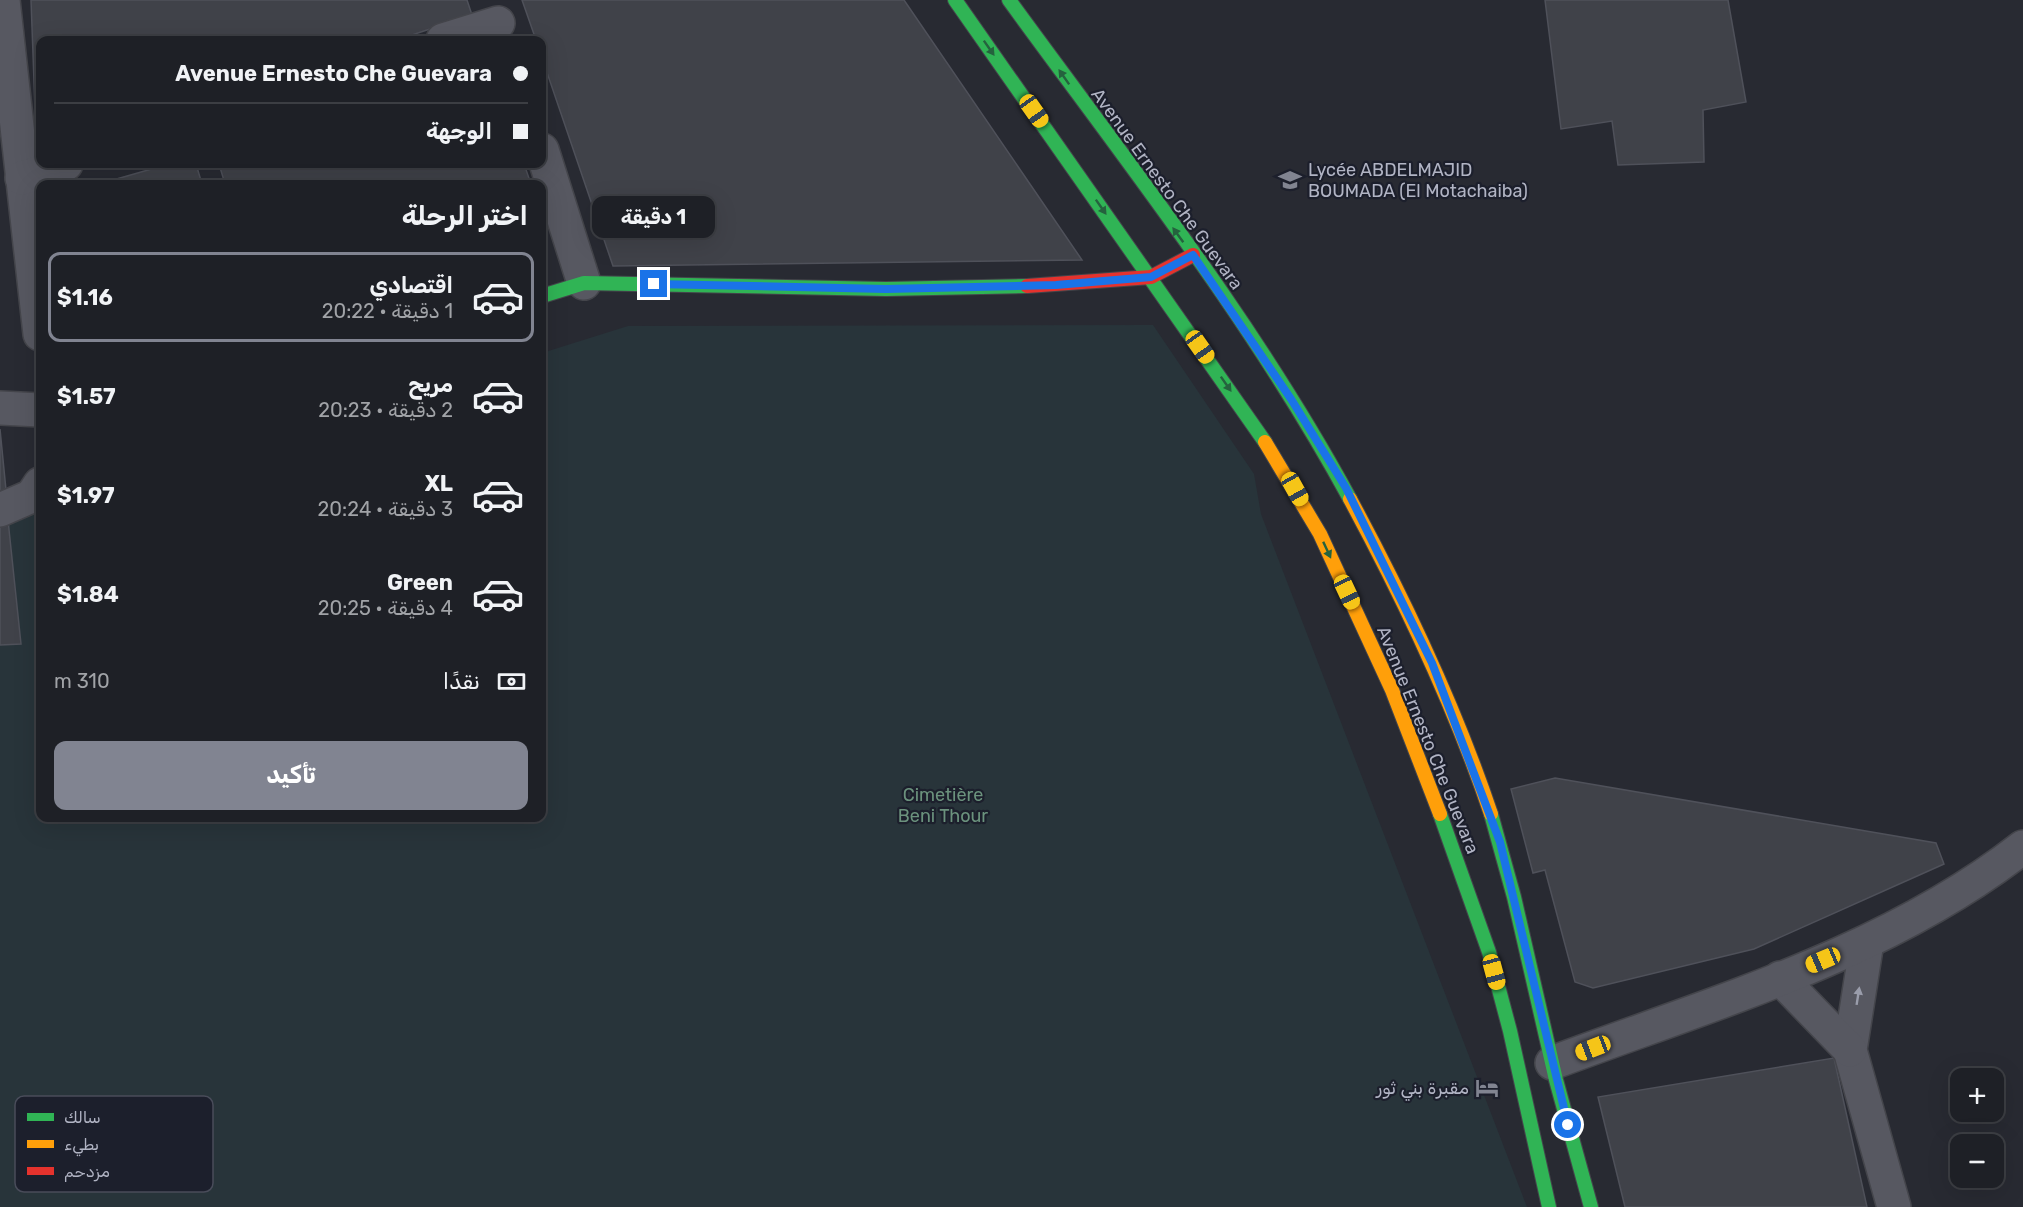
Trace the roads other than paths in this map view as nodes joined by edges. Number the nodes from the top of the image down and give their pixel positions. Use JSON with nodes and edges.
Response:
{"nodes":[{"id":1,"x":3,"y":0,"type":"edge"},
{"id":2,"x":955,"y":0,"type":"edge"},
{"id":3,"x":1009,"y":0,"type":"edge"},
{"id":4,"x":498,"y":21,"type":"edge"},
{"id":5,"x":455,"y":36,"type":"edge"},
{"id":6,"x":546,"y":163,"type":"edge"},
{"id":7,"x":53,"y":168,"type":"edge"},
{"id":8,"x":22,"y":178,"type":"junction"},
{"id":9,"x":1193,"y":255,"type":"junction"},
{"id":10,"x":1151,"y":277,"type":"junction"},
{"id":11,"x":584,"y":283,"type":"junction"},
{"id":12,"x":546,"y":295,"type":"edge"},
{"id":13,"x":36,"y":299,"type":"edge"},
{"id":14,"x":0,"y":408,"type":"edge"},
{"id":15,"x":36,"y":410,"type":"edge"},
{"id":16,"x":36,"y":491,"type":"edge"},
{"id":17,"x":0,"y":510,"type":"edge"},
{"id":18,"x":2023,"y":847,"type":"edge"},
{"id":19,"x":1867,"y":942,"type":"junction"},
{"id":20,"x":1780,"y":978,"type":"junction"},
{"id":21,"x":1850,"y":1050,"type":"junction"},
{"id":22,"x":1552,"y":1063,"type":"junction"},
{"id":23,"x":1549,"y":1207,"type":"edge"},
{"id":24,"x":1591,"y":1207,"type":"edge"},
{"id":25,"x":1894,"y":1207,"type":"edge"}],
"edges":[{"from":1,"to":8,"type":"street"},
{"from":2,"to":10,"type":"main road","name":"Avenue Ernesto Che Guevara","one_way":true},
{"from":9,"to":3,"type":"main road","name":"Avenue Ernesto Che Guevara","one_way":true},
{"from":4,"to":5,"type":"street"},
{"from":6,"to":11,"type":"street"},
{"from":7,"to":8,"type":"street"},
{"from":8,"to":13,"type":"street"},
{"from":9,"to":10,"type":"main road"},
{"from":9,"to":22,"type":"main road","name":"Avenue Ernesto Che Guevara"},
{"from":10,"to":11,"type":"main road"},
{"from":10,"to":23,"type":"main road","name":"Avenue Ernesto Che Guevara","one_way":true},
{"from":11,"to":12,"type":"main road"},
{"from":14,"to":15,"type":"street"},
{"from":16,"to":17,"type":"street"},
{"from":18,"to":19,"type":"street"},
{"from":19,"to":20,"type":"street"},
{"from":21,"to":19,"type":"street","one_way":true},
{"from":20,"to":21,"type":"street"},
{"from":20,"to":22,"type":"street"},
{"from":21,"to":25,"type":"street"},
{"from":22,"to":24,"type":"main road","name":"Avenue Ernesto Che Guevara"}]}
